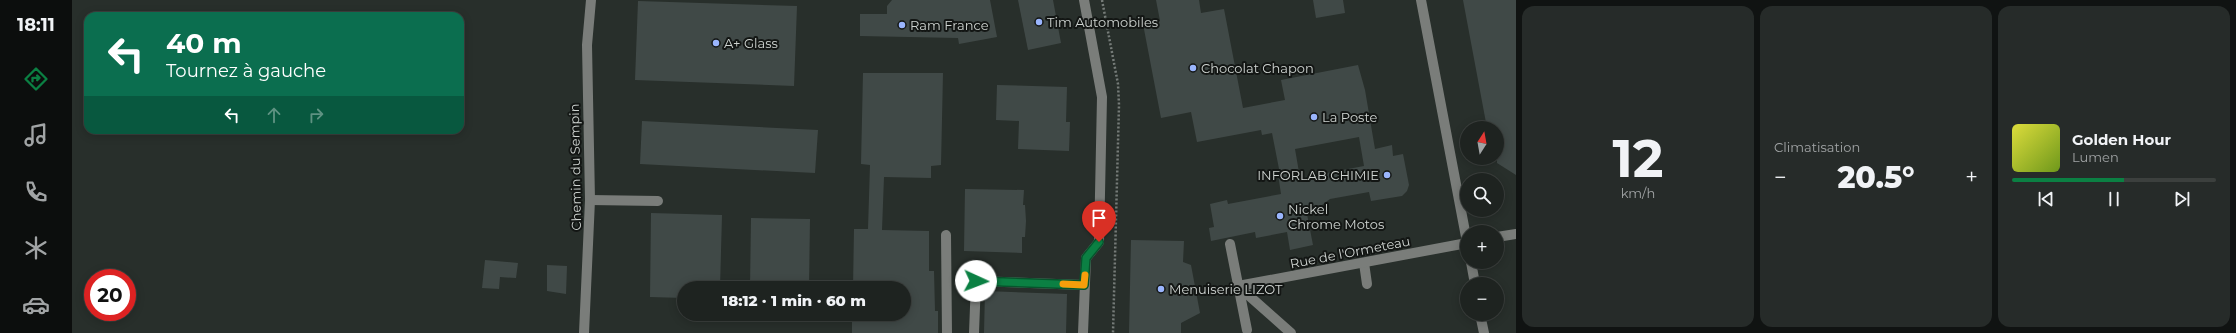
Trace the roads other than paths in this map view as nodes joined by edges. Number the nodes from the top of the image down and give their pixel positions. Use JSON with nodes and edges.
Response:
{"nodes":[{"id":1,"x":591,"y":0,"type":"edge"},
{"id":2,"x":1084,"y":0,"type":"edge"},
{"id":3,"x":1421,"y":0,"type":"edge"},
{"id":4,"x":590,"y":200,"type":"junction"},
{"id":5,"x":658,"y":201,"type":"dead end"},
{"id":6,"x":1464,"y":225,"type":"edge"},
{"id":7,"x":1516,"y":234,"type":"edge"},
{"id":8,"x":946,"y":235,"type":"dead end"},
{"id":9,"x":1504,"y":237,"type":"edge"},
{"id":10,"x":1230,"y":244,"type":"dead end"},
{"id":11,"x":1460,"y":244,"type":"edge"},
{"id":12,"x":1364,"y":263,"type":"junction"},
{"id":13,"x":1367,"y":284,"type":"dead end"},
{"id":14,"x":1084,"y":285,"type":"junction"},
{"id":15,"x":1238,"y":286,"type":"junction"},
{"id":16,"x":1481,"y":321,"type":"edge"},
{"id":17,"x":1247,"y":330,"type":"dead end"},
{"id":18,"x":584,"y":333,"type":"edge"},
{"id":19,"x":947,"y":333,"type":"edge"},
{"id":20,"x":974,"y":333,"type":"edge"},
{"id":21,"x":1083,"y":333,"type":"edge"},
{"id":22,"x":1291,"y":333,"type":"edge"},
{"id":23,"x":1484,"y":333,"type":"edge"}],
"edges":[{"from":1,"to":4,"type":"street","name":"Chemin du Sempin"},
{"from":2,"to":14,"type":"street"},
{"from":3,"to":6,"type":"street"},
{"from":4,"to":5,"type":"street"},
{"from":4,"to":18,"type":"street","name":"Chemin du Sempin"},
{"from":7,"to":9,"type":"street"},
{"from":8,"to":19,"type":"street"},
{"from":10,"to":15,"type":"street"},
{"from":11,"to":12,"type":"street","name":"Rue de l'Ormeteau"},
{"from":12,"to":13,"type":"street"},
{"from":12,"to":15,"type":"street","name":"Rue de l'Ormeteau"},
{"from":14,"to":20,"type":"street"},
{"from":14,"to":21,"type":"street"},
{"from":15,"to":17,"type":"street"},
{"from":15,"to":22,"type":"street"},
{"from":16,"to":23,"type":"street"}]}
